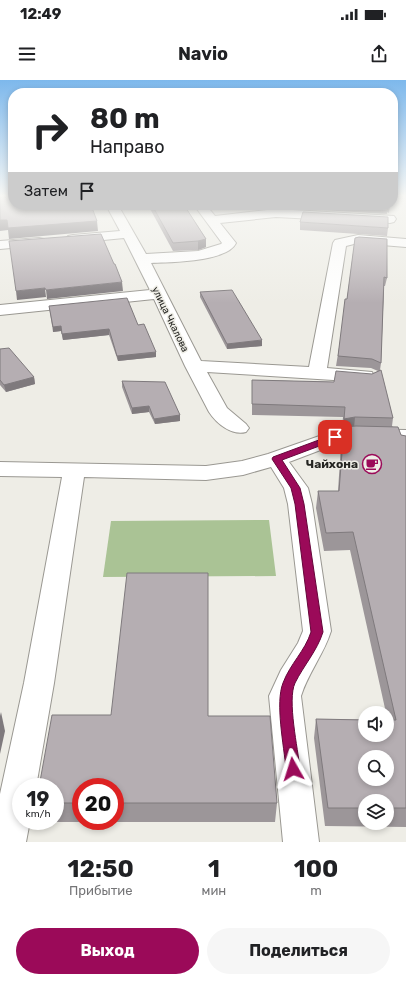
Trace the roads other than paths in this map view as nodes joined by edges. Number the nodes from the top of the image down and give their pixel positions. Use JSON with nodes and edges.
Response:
{"nodes":[{"id":1,"x":221,"y":233,"type":"edge"},
{"id":2,"x":128,"y":234,"type":"joint"},
{"id":3,"x":406,"y":243,"type":"edge"},
{"id":4,"x":0,"y":246,"type":"edge"},
{"id":5,"x":142,"y":259,"type":"junction"},
{"id":6,"x":159,"y":294,"type":"junction"},
{"id":7,"x":0,"y":310,"type":"edge"},
{"id":8,"x":194,"y":366,"type":"junction"},
{"id":9,"x":318,"y":372,"type":"junction"},
{"id":10,"x":371,"y":376,"type":"edge"},
{"id":11,"x":239,"y":428,"type":"dead end"},
{"id":12,"x":406,"y":436,"type":"edge"},
{"id":13,"x":276,"y":459,"type":"junction"},
{"id":14,"x":0,"y":469,"type":"edge"},
{"id":15,"x":74,"y":471,"type":"junction"},
{"id":16,"x":8,"y":842,"type":"edge"},
{"id":17,"x":301,"y":842,"type":"edge"}],
"edges":[{"from":1,"to":5,"type":"street"},
{"from":2,"to":4,"type":"street"},
{"from":2,"to":5,"type":"street","name":"улица Чкалова"},
{"from":3,"to":9,"type":"street"},
{"from":5,"to":6,"type":"street","name":"улица Чкалова"},
{"from":6,"to":7,"type":"street"},
{"from":6,"to":8,"type":"street","name":"улица Чкалова"},
{"from":8,"to":9,"type":"street"},
{"from":8,"to":11,"type":"street","name":"улица Чкалова"},
{"from":9,"to":10,"type":"street"},
{"from":12,"to":13,"type":"street"},
{"from":13,"to":15,"type":"street"},
{"from":13,"to":17,"type":"street"},
{"from":14,"to":15,"type":"street"},
{"from":15,"to":16,"type":"street"}]}
